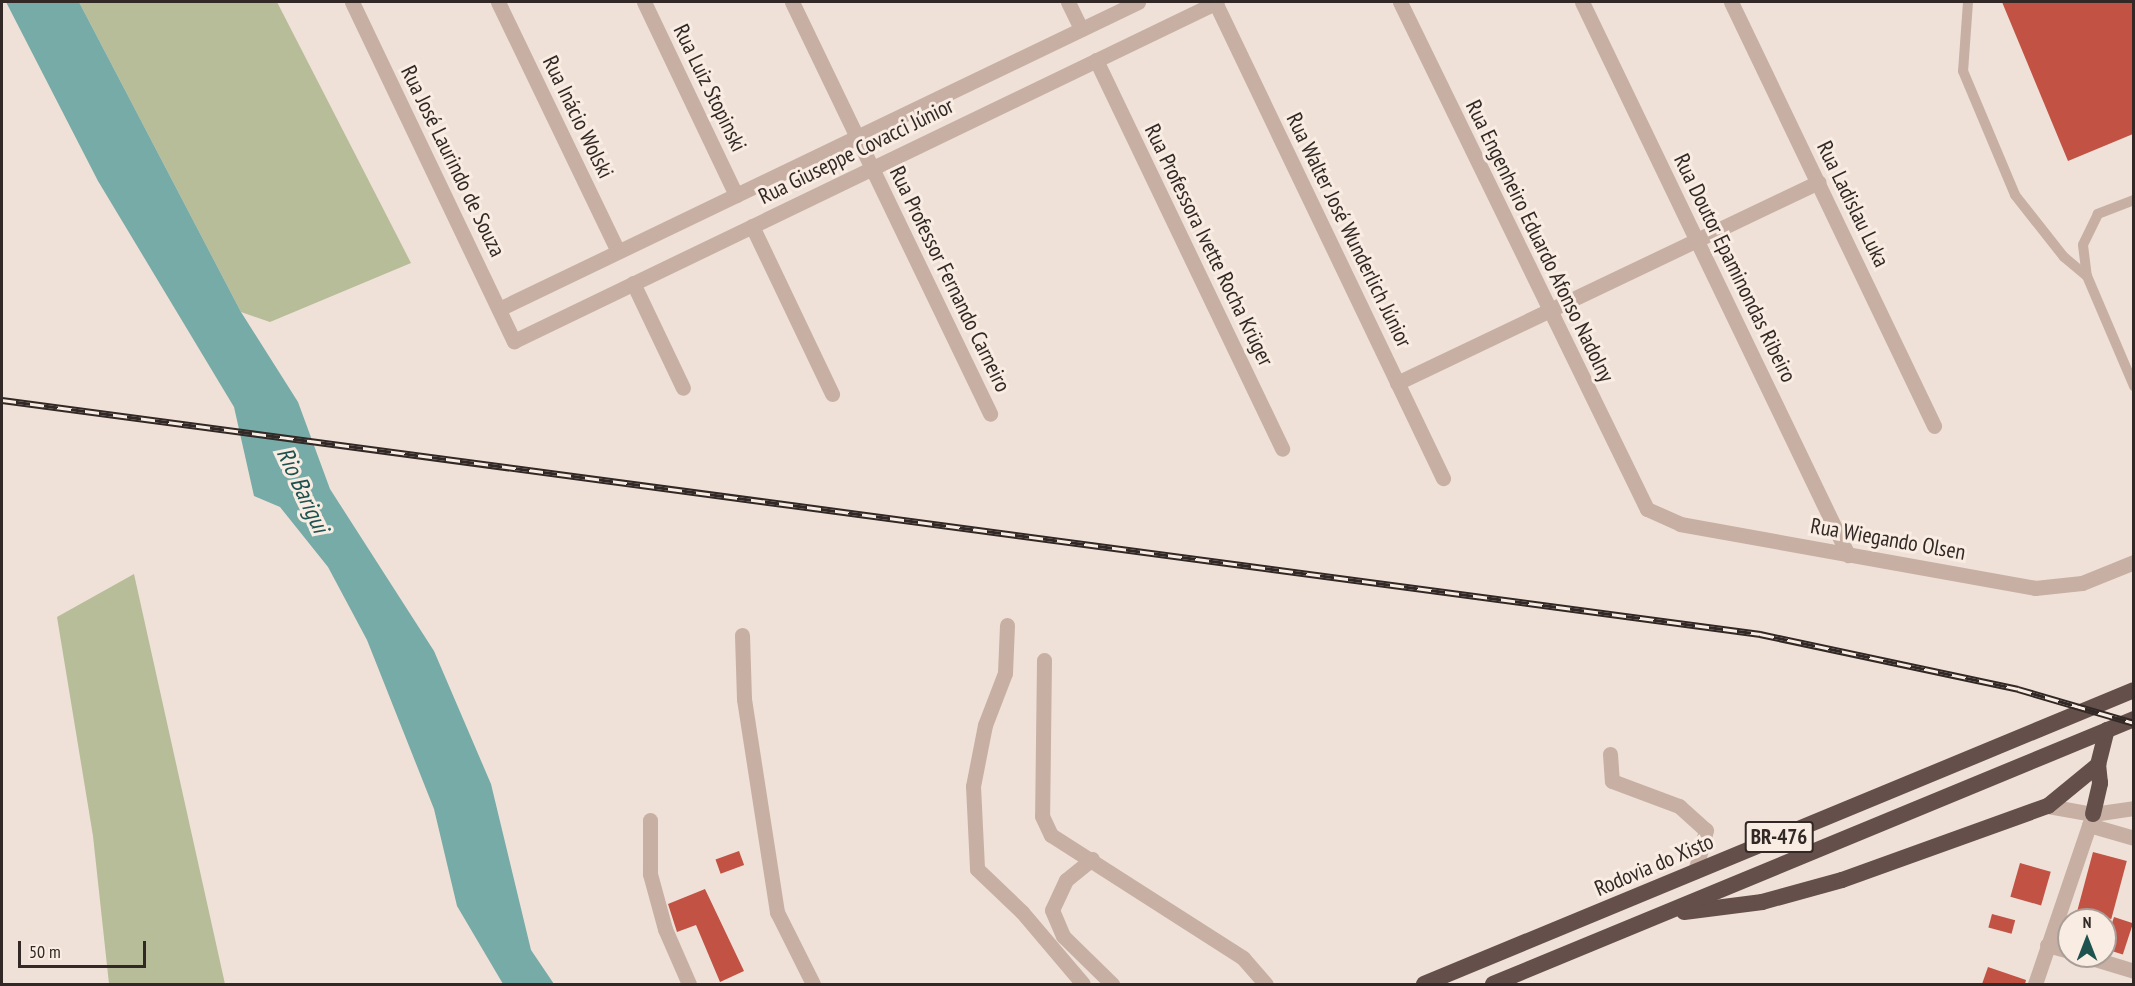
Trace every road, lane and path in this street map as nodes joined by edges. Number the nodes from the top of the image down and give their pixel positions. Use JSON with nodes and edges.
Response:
{"nodes":[{"id":1,"x":352,"y":2,"type":"edge"},
{"id":2,"x":498,"y":2,"type":"edge"},
{"id":3,"x":644,"y":2,"type":"edge"},
{"id":4,"x":792,"y":2,"type":"edge"},
{"id":5,"x":1068,"y":2,"type":"edge"},
{"id":6,"x":1138,"y":2,"type":"edge"},
{"id":7,"x":1216,"y":2,"type":"edge"},
{"id":8,"x":1400,"y":2,"type":"edge"},
{"id":9,"x":1582,"y":2,"type":"edge"},
{"id":10,"x":1731,"y":2,"type":"edge"},
{"id":11,"x":1968,"y":2,"type":"edge"},
{"id":12,"x":1081,"y":29,"type":"junction"},
{"id":13,"x":1096,"y":60,"type":"junction"},
{"id":14,"x":857,"y":137,"type":"junction"},
{"id":15,"x":872,"y":168,"type":"junction"},
{"id":16,"x":1818,"y":182,"type":"junction"},
{"id":17,"x":736,"y":195,"type":"junction"},
{"id":18,"x":2133,"y":200,"type":"edge"},
{"id":19,"x":752,"y":226,"type":"junction"},
{"id":20,"x":1697,"y":240,"type":"junction"},
{"id":21,"x":618,"y":251,"type":"junction"},
{"id":22,"x":2087,"y":276,"type":"junction"},
{"id":23,"x":633,"y":284,"type":"junction"},
{"id":24,"x":499,"y":309,"type":"junction"},
{"id":25,"x":1548,"y":311,"type":"junction"},
{"id":26,"x":514,"y":341,"type":"joint"},
{"id":27,"x":1397,"y":383,"type":"junction"},
{"id":28,"x":2133,"y":386,"type":"edge"},
{"id":29,"x":683,"y":388,"type":"dead end"},
{"id":30,"x":832,"y":394,"type":"dead end"},
{"id":31,"x":990,"y":414,"type":"dead end"},
{"id":32,"x":1934,"y":426,"type":"dead end"},
{"id":33,"x":1282,"y":449,"type":"dead end"},
{"id":34,"x":1443,"y":478,"type":"dead end"},
{"id":35,"x":1639,"y":500,"type":"joint"},
{"id":36,"x":1848,"y":555,"type":"junction"},
{"id":37,"x":2133,"y":562,"type":"edge"},
{"id":38,"x":1007,"y":625,"type":"dead end"},
{"id":39,"x":742,"y":635,"type":"dead end"},
{"id":40,"x":1044,"y":660,"type":"dead end"},
{"id":41,"x":2133,"y":690,"type":"edge"},
{"id":42,"x":2133,"y":719,"type":"edge"},
{"id":43,"x":2107,"y":730,"type":"junction"},
{"id":44,"x":1610,"y":754,"type":"dead end"},
{"id":45,"x":2098,"y":765,"type":"junction"},
{"id":46,"x":2048,"y":806,"type":"junction"},
{"id":47,"x":2133,"y":808,"type":"edge"},
{"id":48,"x":2091,"y":819,"type":"junction"},
{"id":49,"x":650,"y":820,"type":"dead end"},
{"id":50,"x":2133,"y":838,"type":"edge"},
{"id":51,"x":1092,"y":859,"type":"junction"},
{"id":52,"x":1695,"y":872,"type":"junction"},
{"id":53,"x":1659,"y":916,"type":"junction"},
{"id":54,"x":2048,"y":945,"type":"junction"},
{"id":55,"x":2057,"y":948,"type":"edge"},
{"id":56,"x":2117,"y":966,"type":"edge"},
{"id":57,"x":2133,"y":971,"type":"edge"},
{"id":58,"x":689,"y":984,"type":"edge"},
{"id":59,"x":813,"y":984,"type":"edge"},
{"id":60,"x":1083,"y":984,"type":"edge"},
{"id":61,"x":1112,"y":984,"type":"edge"},
{"id":62,"x":1266,"y":984,"type":"edge"},
{"id":63,"x":1424,"y":984,"type":"edge"},
{"id":64,"x":1493,"y":984,"type":"edge"},
{"id":65,"x":2034,"y":984,"type":"edge"}],
"edges":[{"from":1,"to":24,"type":"street","name":"Rua José Laurindo de Souza"},
{"from":2,"to":21,"type":"street","name":"Rua Inácio Wolski"},
{"from":3,"to":17,"type":"street","name":"Rua Luiz Stopinski"},
{"from":4,"to":14,"type":"street","name":"Rua Professor Fernando Carneiro"},
{"from":5,"to":12,"type":"street"},
{"from":6,"to":12,"type":"street","name":"Rua Giuseppe Covacci Júnior"},
{"from":7,"to":13,"type":"street","name":"Rua Giuseppe Covacci Júnior"},
{"from":7,"to":27,"type":"street","name":"Rua Walter José Wunderlich Júnior"},
{"from":8,"to":25,"type":"street","name":"Rua Engenheiro Eduardo Afonso Nadolny"},
{"from":9,"to":20,"type":"street","name":"Rua Doutor Epaminondas Ribeiro"},
{"from":10,"to":16,"type":"street","name":"Rua Ladislau Luka"},
{"from":11,"to":22,"type":"lane"},
{"from":12,"to":14,"type":"street","name":"Rua Giuseppe Covacci Júnior"},
{"from":13,"to":15,"type":"street","name":"Rua Giuseppe Covacci Júnior"},
{"from":13,"to":33,"type":"street","name":"Rua Professora Ivette Rocha Krüger"},
{"from":14,"to":15,"type":"street","name":"Rua Professor Fernando Carneiro"},
{"from":14,"to":17,"type":"street","name":"Rua Giuseppe Covacci Júnior"},
{"from":15,"to":19,"type":"street","name":"Rua Giuseppe Covacci Júnior"},
{"from":15,"to":31,"type":"street","name":"Rua Professor Fernando Carneiro"},
{"from":16,"to":20,"type":"street"},
{"from":16,"to":32,"type":"street","name":"Rua Ladislau Luka"},
{"from":17,"to":21,"type":"street","name":"Rua Giuseppe Covacci Júnior"},
{"from":18,"to":22,"type":"lane"},
{"from":19,"to":23,"type":"street","name":"Rua Giuseppe Covacci Júnior"},
{"from":19,"to":30,"type":"street"},
{"from":20,"to":25,"type":"street"},
{"from":20,"to":36,"type":"street","name":"Rua Doutor Epaminondas Ribeiro"},
{"from":21,"to":24,"type":"street","name":"Rua Giuseppe Covacci Júnior"},
{"from":22,"to":28,"type":"lane"},
{"from":23,"to":26,"type":"street","name":"Rua Giuseppe Covacci Júnior"},
{"from":23,"to":29,"type":"street"},
{"from":24,"to":26,"type":"street","name":"Rua José Laurindo de Souza"},
{"from":25,"to":27,"type":"street"},
{"from":25,"to":35,"type":"street","name":"Rua Engenheiro Eduardo Afonso Nadolny"},
{"from":27,"to":34,"type":"street","name":"Rua Walter José Wunderlich Júnior"},
{"from":35,"to":36,"type":"street","name":"Rua Wiegando Olsen"},
{"from":36,"to":37,"type":"street","name":"Rua Wiegando Olsen"},
{"from":38,"to":60,"type":"street"},
{"from":39,"to":59,"type":"street"},
{"from":40,"to":51,"type":"street"},
{"from":41,"to":52,"type":"highway","name":"Rodovia do Xisto","number":"BR-476"},
{"from":42,"to":43,"type":"highway","number":"BR-476"},
{"from":43,"to":45,"type":"highway"},
{"from":43,"to":53,"type":"highway","number":"BR-476"},
{"from":44,"to":52,"type":"street"},
{"from":45,"to":46,"type":"highway"},
{"from":45,"to":48,"type":"highway"},
{"from":46,"to":48,"type":"street"},
{"from":46,"to":53,"type":"highway"},
{"from":47,"to":48,"type":"street"},
{"from":48,"to":50,"type":"street"},
{"from":48,"to":54,"type":"street"},
{"from":49,"to":58,"type":"street"},
{"from":51,"to":61,"type":"street"},
{"from":51,"to":62,"type":"street"},
{"from":52,"to":63,"type":"highway","name":"Rodovia do Xisto","number":"BR-476"},
{"from":53,"to":64,"type":"highway","number":"BR-476"},
{"from":54,"to":55,"type":"street"},
{"from":54,"to":65,"type":"street"},
{"from":56,"to":57,"type":"street"}]}
